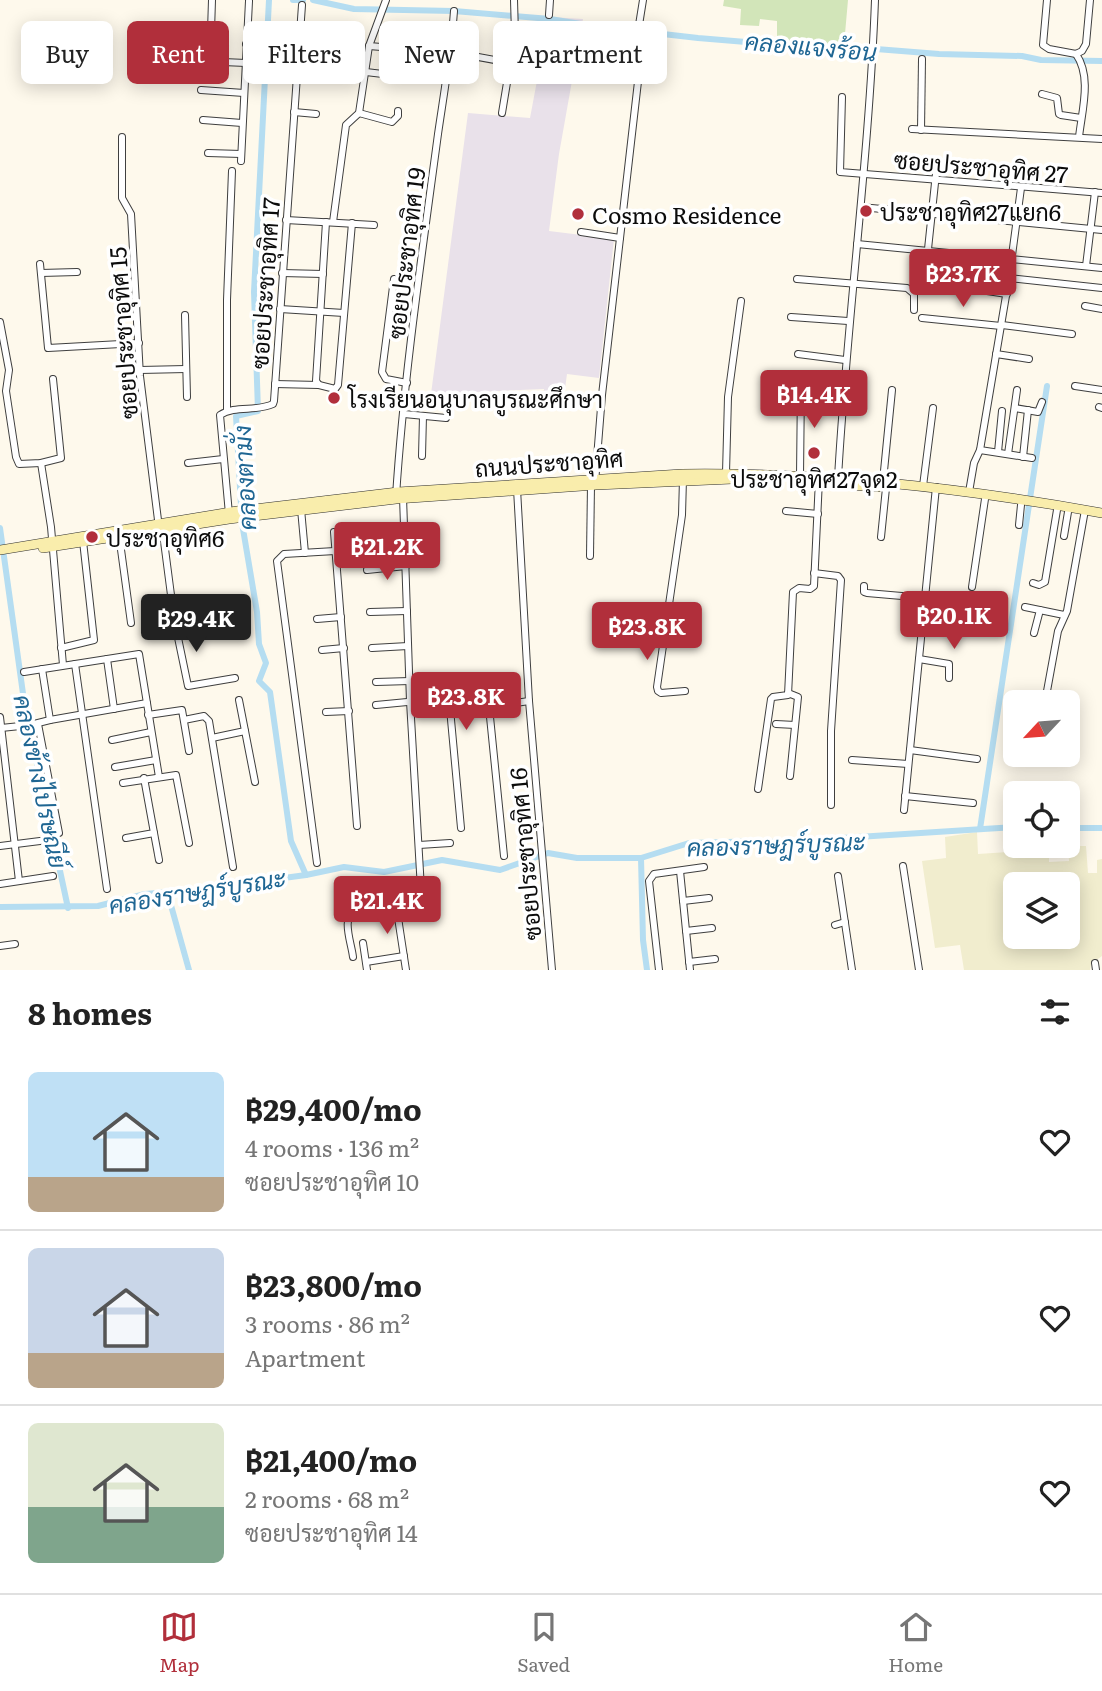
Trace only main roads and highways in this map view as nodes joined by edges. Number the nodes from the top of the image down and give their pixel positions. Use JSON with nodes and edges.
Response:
{"nodes":[{"id":1,"x":682,"y":477,"type":"junction"},
{"id":2,"x":819,"y":480,"type":"junction"},
{"id":3,"x":884,"y":484,"type":"junction"},
{"id":4,"x":936,"y":490,"type":"junction"},
{"id":5,"x":969,"y":494,"type":"junction"},
{"id":6,"x":1028,"y":504,"type":"junction"},
{"id":7,"x":1084,"y":512,"type":"junction"},
{"id":8,"x":1102,"y":515,"type":"edge"},
{"id":9,"x":119,"y":532,"type":"junction"},
{"id":10,"x":52,"y":543,"type":"junction"},
{"id":11,"x":4,"y":552,"type":"edge"}],
"edges":[{"from":1,"to":2,"type":"main road","name":"ถนนประชาอุทิศ"},
{"from":1,"to":2,"type":"main road","name":"ถนนประชาอุทิศ"},
{"from":1,"to":9,"type":"main road","name":"ถนนประชาอุทิศ"},
{"from":2,"to":3,"type":"main road","name":"ถนนประชาอุทิศ"},
{"from":2,"to":3,"type":"main road","name":"ถนนประชาอุทิศ"},
{"from":3,"to":4,"type":"main road","name":"ถนนประชาอุทิศ"},
{"from":3,"to":4,"type":"main road","name":"ถนนประชาอุทิศ"},
{"from":4,"to":5,"type":"main road","name":"ถนนประชาอุทิศ"},
{"from":5,"to":6,"type":"main road","name":"ถนนประชาอุทิศ"},
{"from":5,"to":6,"type":"main road","name":"ถนนประชาอุทิศ"},
{"from":6,"to":7,"type":"main road","name":"ถนนประชาอุทิศ"},
{"from":6,"to":7,"type":"main road","name":"ถนนประชาอุทิศ"},
{"from":7,"to":8,"type":"main road","name":"ถนนประชาอุทิศ"},
{"from":9,"to":10,"type":"main road","name":"ถนนประชาอุทิศ"},
{"from":9,"to":10,"type":"main road","name":"ถนนประชาอุทิศ"},
{"from":10,"to":11,"type":"main road","name":"ถนนประชาอุทิศ"}]}
